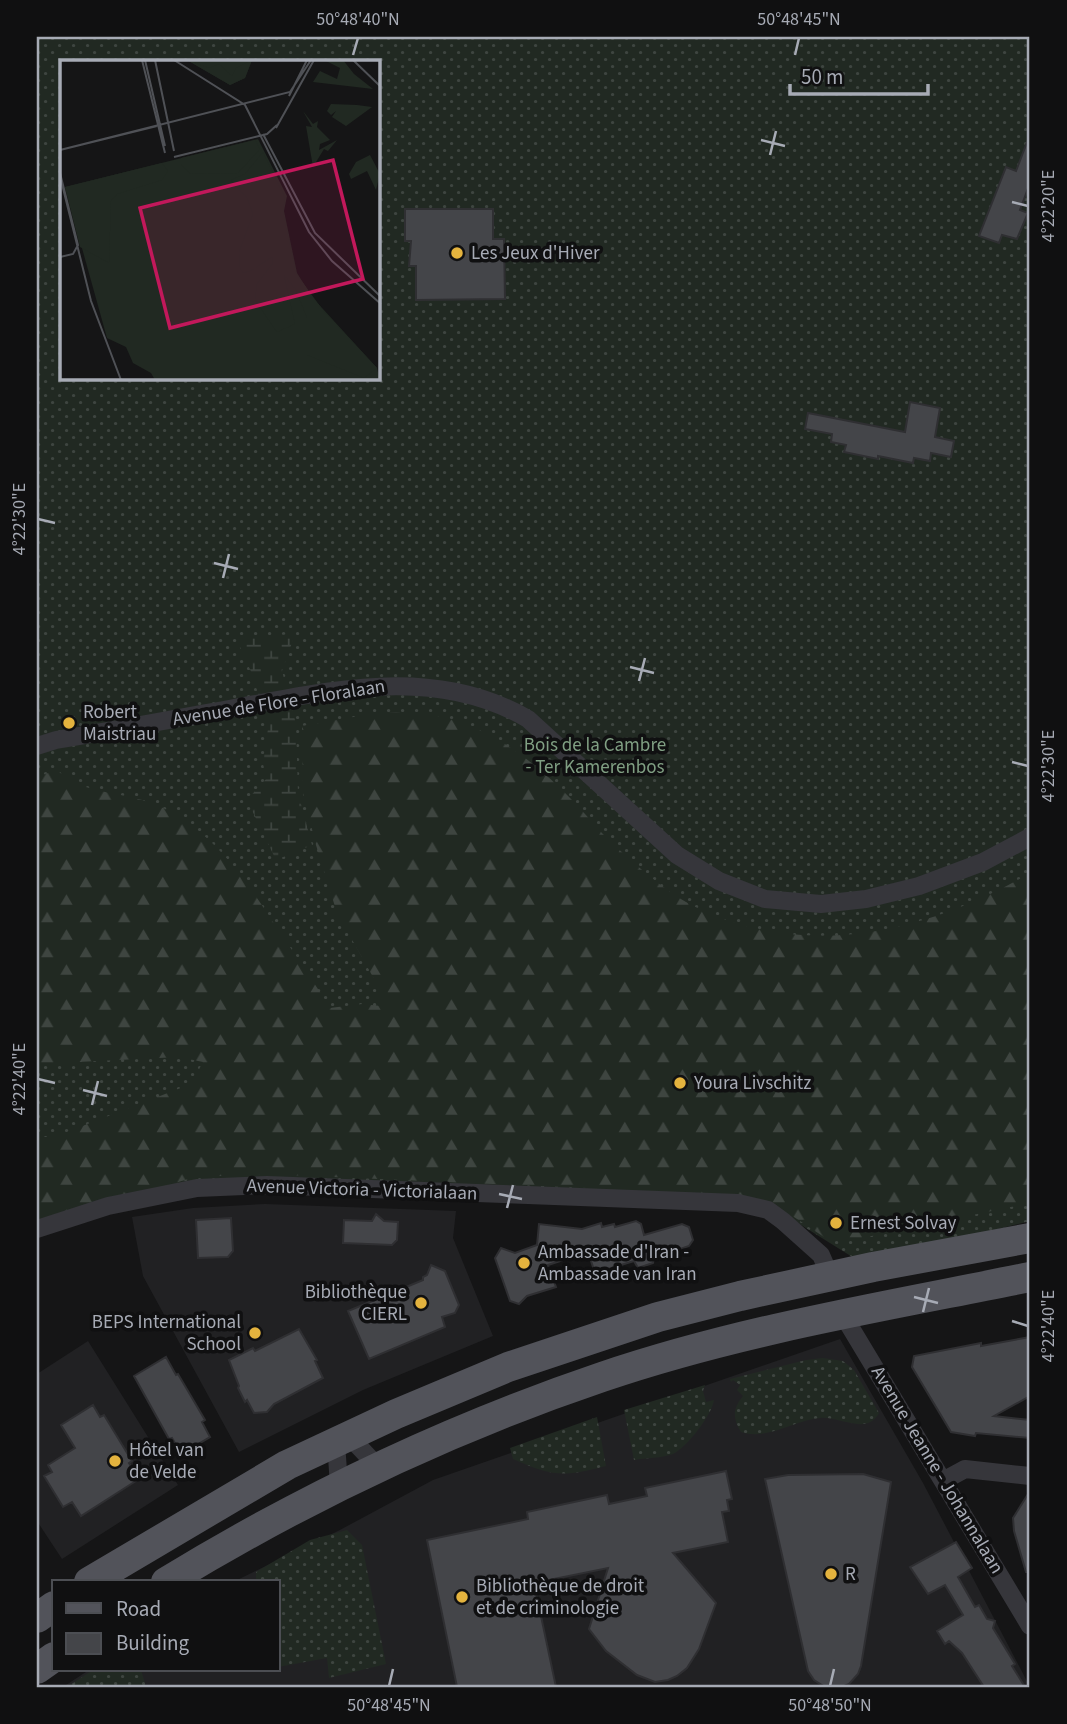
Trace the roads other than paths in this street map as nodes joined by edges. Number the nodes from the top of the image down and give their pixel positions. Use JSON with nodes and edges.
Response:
{"nodes":[{"id":1,"x":37,"y":746,"type":"edge"},
{"id":2,"x":1030,"y":837,"type":"edge"},
{"id":3,"x":37,"y":1229,"type":"edge"},
{"id":4,"x":1030,"y":1238,"type":"edge"},
{"id":5,"x":830,"y":1276,"type":"junction"},
{"id":6,"x":1030,"y":1277,"type":"edge"},
{"id":7,"x":843,"y":1315,"type":"junction"},
{"id":8,"x":343,"y":1439,"type":"junction"},
{"id":9,"x":378,"y":1467,"type":"junction"},
{"id":10,"x":1030,"y":1476,"type":"edge"},
{"id":11,"x":943,"y":1481,"type":"junction"},
{"id":12,"x":339,"y":1486,"type":"junction"},
{"id":13,"x":92,"y":1580,"type":"edge"},
{"id":14,"x":169,"y":1580,"type":"edge"},
{"id":15,"x":52,"y":1607,"type":"edge"},
{"id":16,"x":37,"y":1618,"type":"edge"},
{"id":17,"x":1030,"y":1626,"type":"edge"},
{"id":18,"x":52,"y":1658,"type":"edge"},
{"id":19,"x":37,"y":1669,"type":"edge"}],
"edges":[{"from":1,"to":2,"type":"street","name":"Avenue de Flore - Floralaan"},
{"from":3,"to":5,"type":"street","name":"Avenue Victoria - Victorialaan"},
{"from":4,"to":5,"type":"main road"},
{"from":5,"to":7,"type":"main road"},
{"from":5,"to":8,"type":"main road"},
{"from":6,"to":7,"type":"main road"},
{"from":7,"to":9,"type":"main road"},
{"from":7,"to":11,"type":"street","name":"Avenue Jeanne - Johannalaan"},
{"from":8,"to":9,"type":"street"},
{"from":8,"to":12,"type":"street"},
{"from":8,"to":13,"type":"main road"},
{"from":9,"to":12,"type":"main road"},
{"from":10,"to":11,"type":"street"},
{"from":11,"to":17,"type":"street","name":"Avenue Jeanne - Johannalaan"},
{"from":12,"to":14,"type":"main road"},
{"from":15,"to":16,"type":"main road"},
{"from":18,"to":19,"type":"main road"}]}
